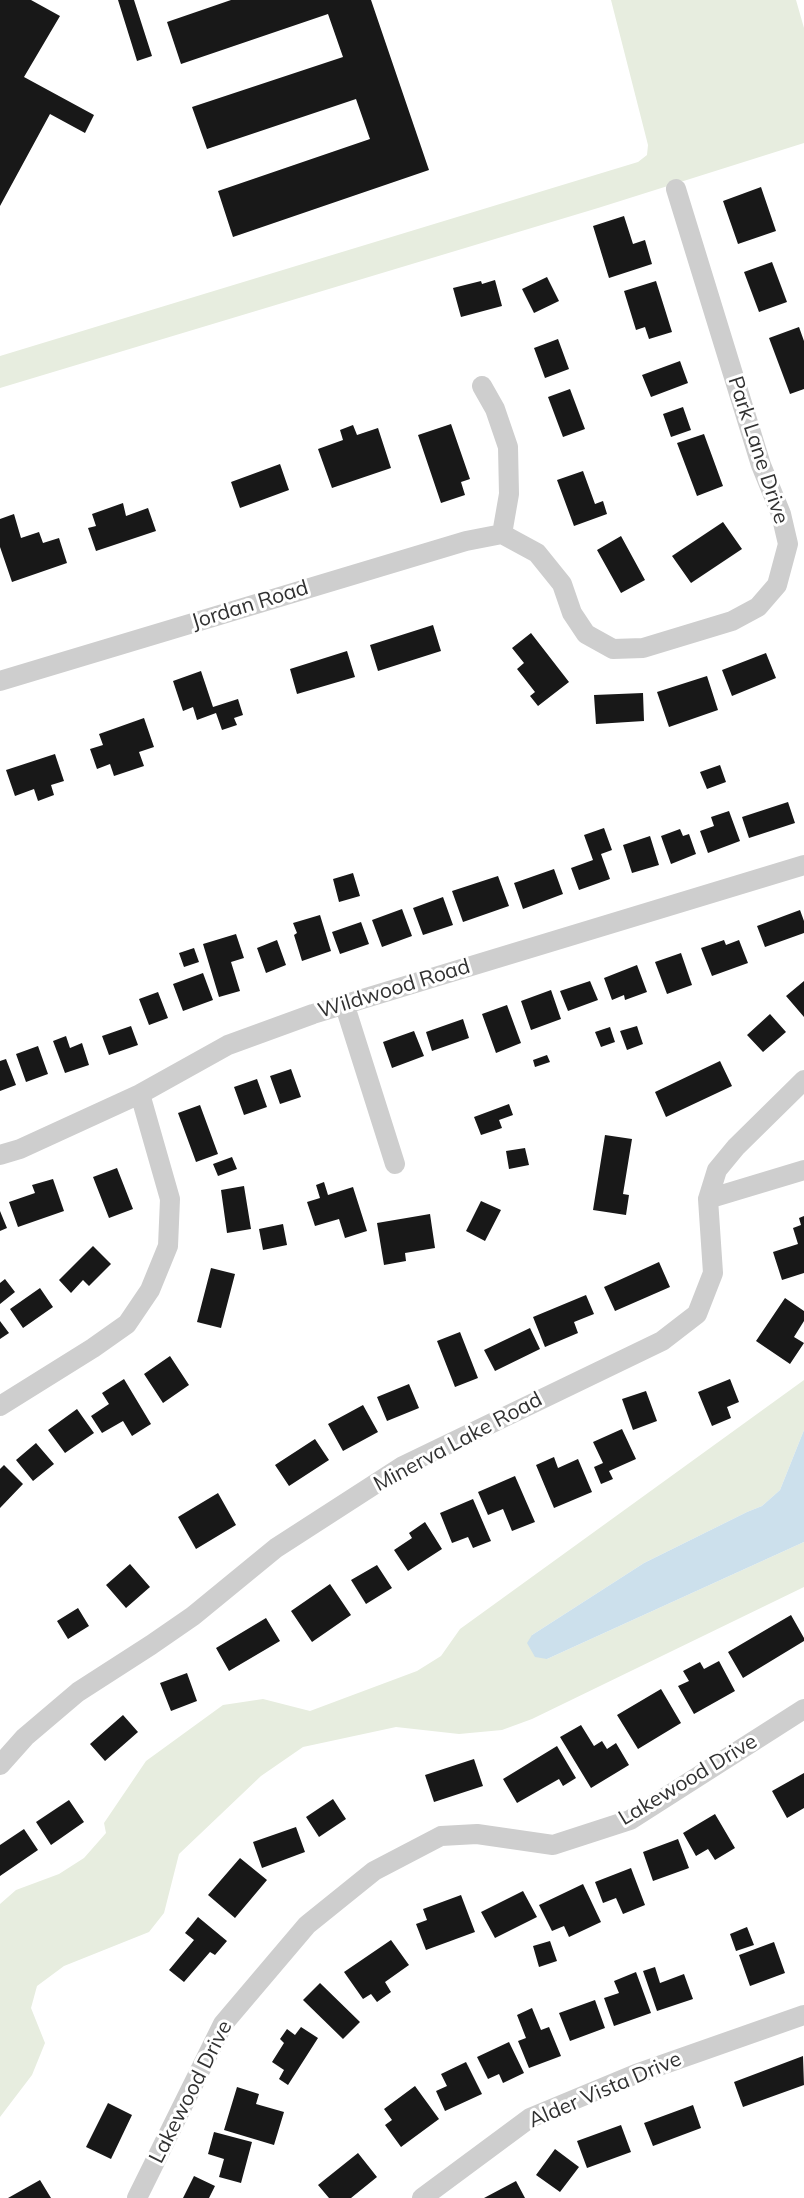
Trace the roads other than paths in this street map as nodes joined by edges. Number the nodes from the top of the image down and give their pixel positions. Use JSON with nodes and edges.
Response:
{"nodes":[{"id":1,"x":676,"y":189,"type":"dead end"},
{"id":2,"x":482,"y":386,"type":"dead end"},
{"id":3,"x":502,"y":534,"type":"junction"},
{"id":4,"x":0,"y":681,"type":"edge"},
{"id":5,"x":804,"y":865,"type":"edge"},
{"id":6,"x":344,"y":1004,"type":"junction"},
{"id":7,"x":804,"y":1080,"type":"edge"},
{"id":8,"x":140,"y":1094,"type":"junction"},
{"id":9,"x":0,"y":1155,"type":"edge"},
{"id":10,"x":395,"y":1164,"type":"dead end"},
{"id":11,"x":804,"y":1170,"type":"edge"},
{"id":12,"x":708,"y":1199,"type":"junction"},
{"id":13,"x":0,"y":1406,"type":"edge"},
{"id":14,"x":804,"y":1709,"type":"edge"},
{"id":15,"x":0,"y":1765,"type":"edge"},
{"id":16,"x":804,"y":2015,"type":"edge"},
{"id":17,"x":137,"y":2198,"type":"edge"},
{"id":18,"x":422,"y":2198,"type":"edge"}],
"edges":[{"from":1,"to":3,"type":"street","name":"Park Lane Drive"},
{"from":2,"to":3,"type":"street"},
{"from":3,"to":4,"type":"street","name":"Jordan Road"},
{"from":5,"to":6,"type":"street","name":"Wildwood Road"},
{"from":6,"to":8,"type":"street","name":"Wildwood Road"},
{"from":6,"to":10,"type":"street"},
{"from":7,"to":12,"type":"street"},
{"from":8,"to":9,"type":"street","name":"Wildwood Road"},
{"from":8,"to":13,"type":"street"},
{"from":11,"to":12,"type":"street"},
{"from":12,"to":15,"type":"street","name":"Minerva Lake Road"},
{"from":14,"to":17,"type":"street","name":"Lakewood Drive"},
{"from":16,"to":18,"type":"street","name":"Alder Vista Drive"}]}
